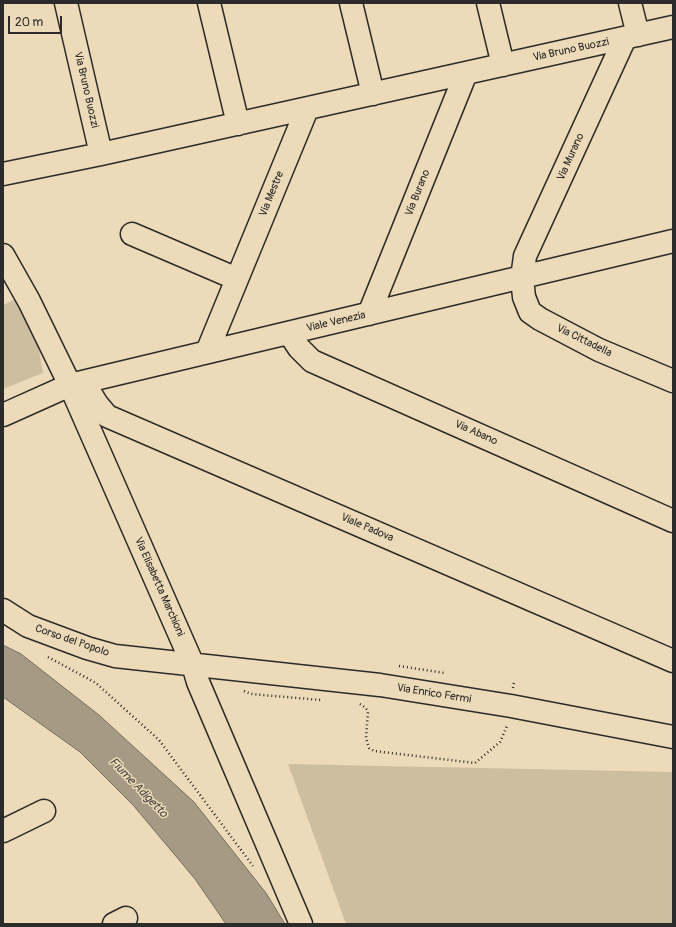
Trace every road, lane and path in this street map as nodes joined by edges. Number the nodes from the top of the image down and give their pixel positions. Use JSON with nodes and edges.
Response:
{"nodes":[{"id":1,"x":66,"y":3,"type":"edge"},
{"id":2,"x":209,"y":3,"type":"edge"},
{"id":3,"x":351,"y":3,"type":"edge"},
{"id":4,"x":488,"y":3,"type":"edge"},
{"id":5,"x":630,"y":3,"type":"edge"},
{"id":6,"x":673,"y":27,"type":"edge"},
{"id":7,"x":631,"y":36,"type":"junction"},
{"id":8,"x":503,"y":65,"type":"junction"},
{"id":9,"x":466,"y":73,"type":"junction"},
{"id":10,"x":373,"y":94,"type":"junction"},
{"id":11,"x":306,"y":109,"type":"junction"},
{"id":12,"x":238,"y":124,"type":"junction"},
{"id":13,"x":101,"y":154,"type":"junction"},
{"id":14,"x":3,"y":174,"type":"edge"},
{"id":15,"x":132,"y":234,"type":"dead end"},
{"id":16,"x":673,"y":241,"type":"edge"},
{"id":17,"x":3,"y":256,"type":"edge"},
{"id":18,"x":522,"y":278,"type":"junction"},
{"id":19,"x":237,"y":279,"type":"junction"},
{"id":20,"x":369,"y":314,"type":"junction"},
{"id":21,"x":289,"y":333,"type":"junction"},
{"id":22,"x":207,"y":352,"type":"junction"},
{"id":23,"x":673,"y":381,"type":"edge"},
{"id":24,"x":70,"y":385,"type":"junction"},
{"id":25,"x":3,"y":415,"type":"edge"},
{"id":26,"x":107,"y":416,"type":"junction"},
{"id":27,"x":94,"y":440,"type":"junction"},
{"id":28,"x":673,"y":521,"type":"edge"},
{"id":29,"x":3,"y":610,"type":"edge"},
{"id":30,"x":44,"y":654,"type":"dead end"},
{"id":31,"x":673,"y":661,"type":"edge"},
{"id":32,"x":193,"y":665,"type":"junction"},
{"id":33,"x":514,"y":682,"type":"dead end"},
{"id":34,"x":242,"y":690,"type":"dead end"},
{"id":35,"x":328,"y":701,"type":"dead end"},
{"id":36,"x":359,"y":704,"type":"dead end"},
{"id":37,"x":511,"y":706,"type":"junction"},
{"id":38,"x":667,"y":739,"type":"edge"},
{"id":39,"x":44,"y":810,"type":"dead end"},
{"id":40,"x":3,"y":831,"type":"edge"},
{"id":41,"x":254,"y":868,"type":"dead end"},
{"id":42,"x":301,"y":924,"type":"edge"}],
"edges":[{"from":1,"to":13,"type":"street","name":"Via Bruno Buozzi"},
{"from":2,"to":12,"type":"street"},
{"from":3,"to":10,"type":"street"},
{"from":4,"to":8,"type":"street"},
{"from":5,"to":7,"type":"street"},
{"from":6,"to":7,"type":"street","name":"Via Bruno Buozzi"},
{"from":7,"to":8,"type":"street","name":"Via Bruno Buozzi"},
{"from":7,"to":18,"type":"street","name":"Via Murano"},
{"from":8,"to":9,"type":"street","name":"Via Bruno Buozzi"},
{"from":9,"to":10,"type":"street","name":"Via Bruno Buozzi"},
{"from":9,"to":20,"type":"street","name":"Via Burano"},
{"from":10,"to":11,"type":"street","name":"Via Bruno Buozzi"},
{"from":11,"to":12,"type":"street","name":"Via Bruno Buozzi"},
{"from":11,"to":19,"type":"street","name":"Via Mestre"},
{"from":12,"to":13,"type":"street","name":"Via Bruno Buozzi"},
{"from":13,"to":14,"type":"street","name":"Via Bruno Buozzi"},
{"from":15,"to":19,"type":"street"},
{"from":16,"to":18,"type":"street","name":"Viale Venezia"},
{"from":17,"to":24,"type":"street","name":"Via Elisabetta Marchioni"},
{"from":18,"to":20,"type":"street","name":"Viale Venezia"},
{"from":18,"to":23,"type":"street","name":"Via Cittadella"},
{"from":19,"to":22,"type":"street","name":"Via Mestre"},
{"from":20,"to":21,"type":"street","name":"Viale Venezia"},
{"from":21,"to":22,"type":"street","name":"Viale Venezia"},
{"from":21,"to":28,"type":"street","name":"Via Abano"},
{"from":22,"to":24,"type":"street","name":"Viale Venezia"},
{"from":24,"to":25,"type":"street","name":"Viale Venezia"},
{"from":24,"to":26,"type":"street","name":"Viale Padova"},
{"from":24,"to":27,"type":"street","name":"Via Elisabetta Marchioni"},
{"from":26,"to":27,"type":"street"},
{"from":26,"to":31,"type":"street","name":"Viale Padova"},
{"from":27,"to":32,"type":"street","name":"Via Elisabetta Marchioni"},
{"from":29,"to":32,"type":"street","name":"Corso del Popolo"},
{"from":30,"to":41,"type":"path"},
{"from":32,"to":37,"type":"street","name":"Via Enrico Fermi"},
{"from":32,"to":42,"type":"street","name":"Via Elisabetta Marchioni"},
{"from":33,"to":37,"type":"path"},
{"from":34,"to":35,"type":"path"},
{"from":36,"to":37,"type":"path"},
{"from":37,"to":38,"type":"street","name":"Via Enrico Fermi"},
{"from":39,"to":40,"type":"street"}]}
